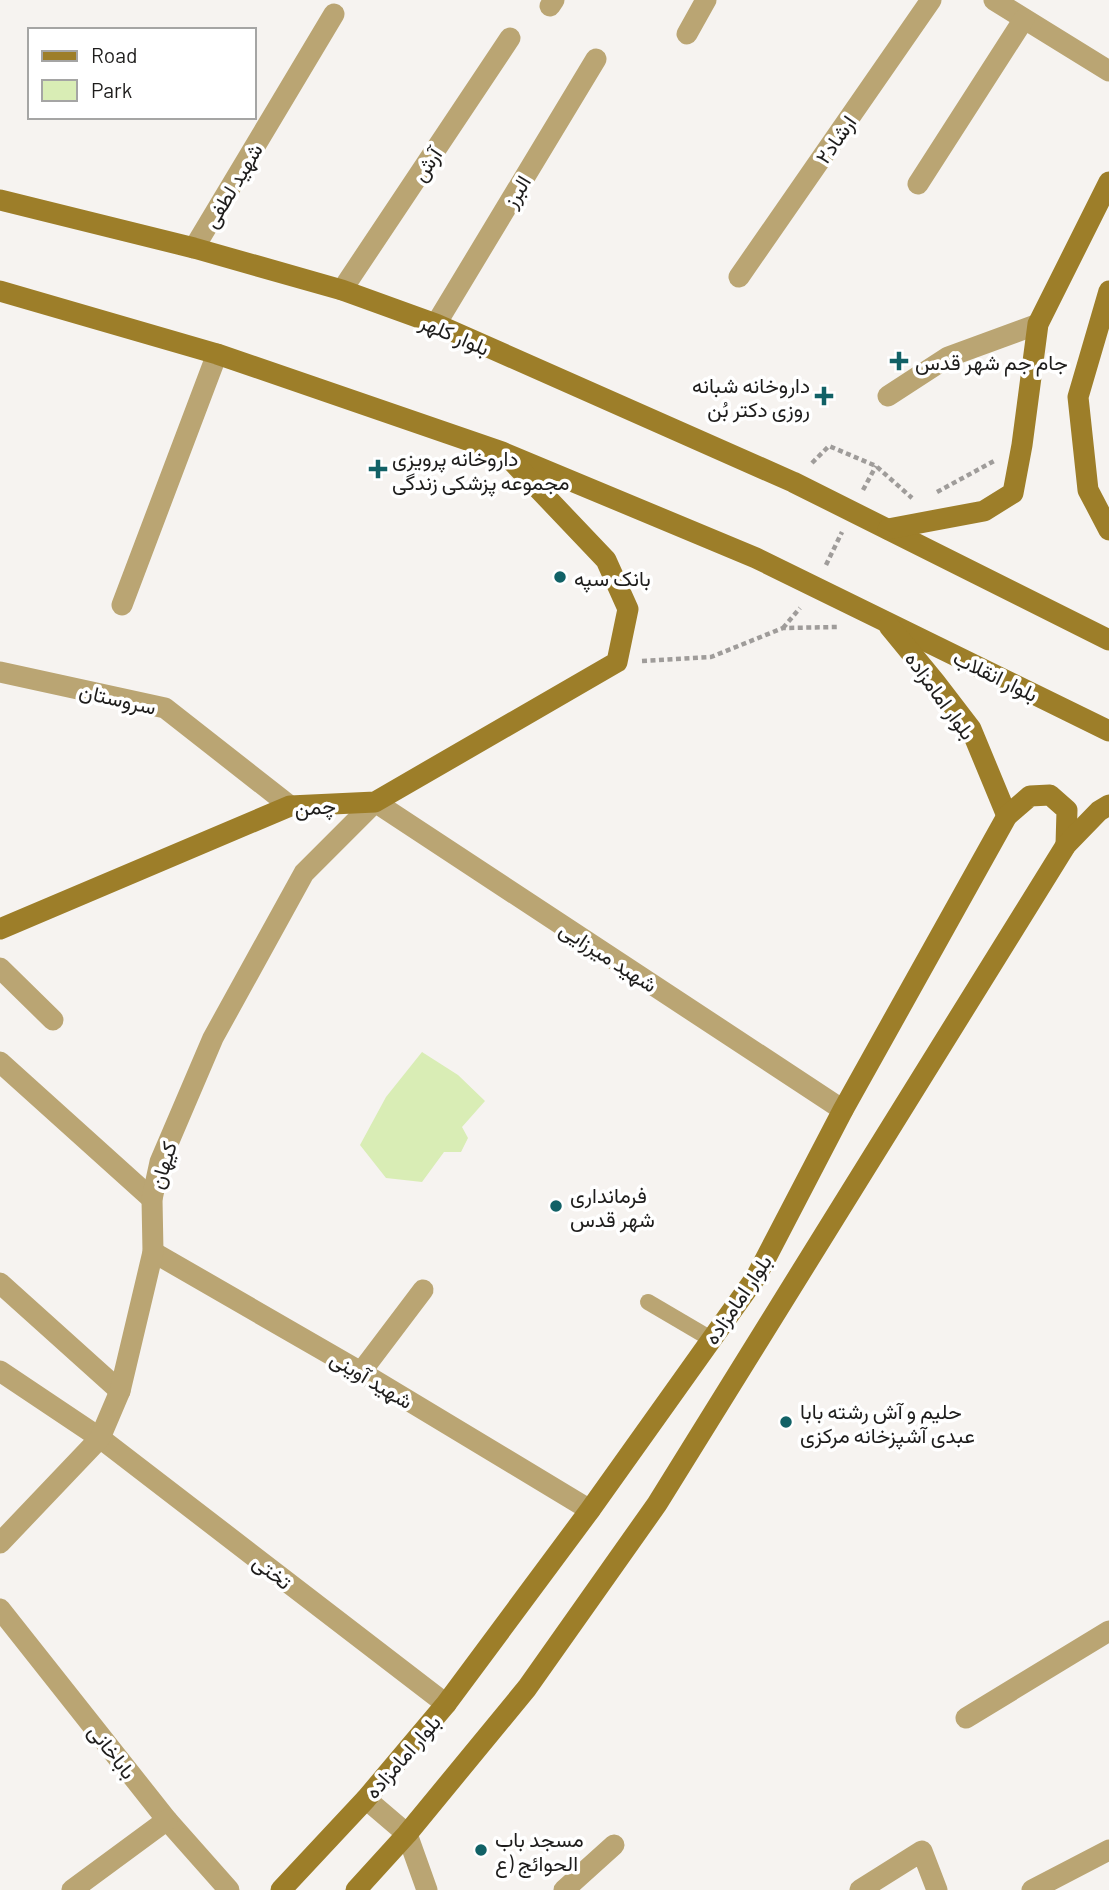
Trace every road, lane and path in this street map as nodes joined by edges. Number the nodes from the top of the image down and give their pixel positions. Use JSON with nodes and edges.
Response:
{"nodes":[{"id":1,"x":706,"y":0,"type":"edge"},
{"id":2,"x":931,"y":0,"type":"edge"},
{"id":3,"x":994,"y":0,"type":"edge"},
{"id":4,"x":334,"y":14,"type":"dead end"},
{"id":5,"x":1024,"y":19,"type":"junction"},
{"id":6,"x":687,"y":34,"type":"dead end"},
{"id":7,"x":510,"y":38,"type":"dead end"},
{"id":8,"x":596,"y":59,"type":"dead end"},
{"id":9,"x":1109,"y":71,"type":"edge"},
{"id":10,"x":1109,"y":182,"type":"edge"},
{"id":11,"x":918,"y":184,"type":"dead end"},
{"id":12,"x":0,"y":200,"type":"edge"},
{"id":13,"x":194,"y":248,"type":"junction"},
{"id":14,"x":739,"y":277,"type":"dead end"},
{"id":15,"x":342,"y":290,"type":"junction"},
{"id":16,"x":0,"y":291,"type":"edge"},
{"id":17,"x":1109,"y":291,"type":"edge"},
{"id":18,"x":436,"y":324,"type":"junction"},
{"id":19,"x":1038,"y":324,"type":"junction"},
{"id":20,"x":217,"y":354,"type":"junction"},
{"id":21,"x":888,"y":396,"type":"dead end"},
{"id":22,"x":1022,"y":445,"type":"junction"},
{"id":23,"x":829,"y":446,"type":"dead end"},
{"id":24,"x":502,"y":452,"type":"junction"},
{"id":25,"x":876,"y":466,"type":"junction"},
{"id":26,"x":930,"y":496,"type":"dead end"},
{"id":27,"x":858,"y":501,"type":"dead end"},
{"id":28,"x":919,"y":503,"type":"dead end"},
{"id":29,"x":846,"y":525,"type":"dead end"},
{"id":30,"x":888,"y":529,"type":"junction"},
{"id":31,"x":1109,"y":530,"type":"edge"},
{"id":32,"x":823,"y":572,"type":"dead end"},
{"id":33,"x":804,"y":603,"type":"dead end"},
{"id":34,"x":122,"y":605,"type":"dead end"},
{"id":35,"x":882,"y":619,"type":"junction"},
{"id":36,"x":838,"y":627,"type":"dead end"},
{"id":37,"x":783,"y":628,"type":"junction"},
{"id":38,"x":1109,"y":640,"type":"edge"},
{"id":39,"x":617,"y":662,"type":"junction"},
{"id":40,"x":0,"y":672,"type":"edge"},
{"id":41,"x":1109,"y":731,"type":"edge"},
{"id":42,"x":375,"y":802,"type":"junction"},
{"id":43,"x":1109,"y":805,"type":"edge"},
{"id":44,"x":289,"y":806,"type":"junction"},
{"id":45,"x":1007,"y":816,"type":"junction"},
{"id":46,"x":1066,"y":845,"type":"junction"},
{"id":47,"x":0,"y":929,"type":"edge"},
{"id":48,"x":0,"y":968,"type":"edge"},
{"id":49,"x":53,"y":1020,"type":"dead end"},
{"id":50,"x":0,"y":1062,"type":"edge"},
{"id":51,"x":843,"y":1110,"type":"junction"},
{"id":52,"x":152,"y":1199,"type":"junction"},
{"id":53,"x":153,"y":1252,"type":"junction"},
{"id":54,"x":0,"y":1283,"type":"edge"},
{"id":55,"x":423,"y":1290,"type":"dead end"},
{"id":56,"x":648,"y":1302,"type":"dead end"},
{"id":57,"x":711,"y":1339,"type":"junction"},
{"id":58,"x":0,"y":1371,"type":"edge"},
{"id":59,"x":361,"y":1372,"type":"junction"},
{"id":60,"x":120,"y":1391,"type":"junction"},
{"id":61,"x":100,"y":1437,"type":"junction"},
{"id":62,"x":590,"y":1510,"type":"junction"},
{"id":63,"x":0,"y":1543,"type":"edge"},
{"id":64,"x":0,"y":1609,"type":"edge"},
{"id":65,"x":1109,"y":1631,"type":"edge"},
{"id":66,"x":446,"y":1704,"type":"junction"},
{"id":67,"x":966,"y":1718,"type":"dead end"},
{"id":68,"x":366,"y":1799,"type":"junction"},
{"id":69,"x":167,"y":1820,"type":"junction"},
{"id":70,"x":407,"y":1834,"type":"junction"},
{"id":71,"x":614,"y":1845,"type":"dead end"},
{"id":72,"x":1109,"y":1850,"type":"edge"},
{"id":73,"x":72,"y":1890,"type":"edge"},
{"id":74,"x":229,"y":1890,"type":"edge"},
{"id":75,"x":281,"y":1890,"type":"edge"},
{"id":76,"x":356,"y":1890,"type":"edge"},
{"id":77,"x":428,"y":1890,"type":"edge"},
{"id":78,"x":564,"y":1890,"type":"edge"},
{"id":79,"x":860,"y":1890,"type":"edge"},
{"id":80,"x":937,"y":1890,"type":"edge"},
{"id":81,"x":1032,"y":1890,"type":"edge"}],
"edges":[{"from":1,"to":6,"type":"street"},
{"from":2,"to":14,"type":"street","name":"ارشاد۲"},
{"from":3,"to":5,"type":"street"},
{"from":4,"to":13,"type":"street","name":"شهید لطفی"},
{"from":5,"to":9,"type":"street"},
{"from":5,"to":11,"type":"street"},
{"from":7,"to":15,"type":"street","name":"آرش"},
{"from":8,"to":18,"type":"street","name":"البرز"},
{"from":10,"to":19,"type":"main road"},
{"from":12,"to":13,"type":"main road","name":"بلوار کلهر"},
{"from":13,"to":15,"type":"main road","name":"بلوار کلهر"},
{"from":15,"to":18,"type":"main road","name":"بلوار کلهر"},
{"from":16,"to":20,"type":"main road"},
{"from":17,"to":31,"type":"main road"},
{"from":18,"to":30,"type":"main road","name":"بلوار کلهر"},
{"from":19,"to":21,"type":"street"},
{"from":19,"to":22,"type":"main road"},
{"from":20,"to":24,"type":"main road"},
{"from":20,"to":34,"type":"street"},
{"from":22,"to":26,"type":"path"},
{"from":22,"to":30,"type":"main road"},
{"from":23,"to":25,"type":"path"},
{"from":24,"to":35,"type":"main road","name":"بلوار انقلاب"},
{"from":24,"to":39,"type":"main road"},
{"from":25,"to":27,"type":"path"},
{"from":25,"to":28,"type":"path"},
{"from":29,"to":32,"type":"path"},
{"from":30,"to":38,"type":"main road"},
{"from":33,"to":37,"type":"path"},
{"from":35,"to":41,"type":"main road","name":"بلوار انقلاب"},
{"from":35,"to":45,"type":"main road","name":"بلوار امامزاده"},
{"from":36,"to":37,"type":"path"},
{"from":37,"to":39,"type":"path"},
{"from":39,"to":42,"type":"main road","name":"چمن"},
{"from":40,"to":44,"type":"street","name":"سروستان"},
{"from":42,"to":44,"type":"main road","name":"چمن"},
{"from":42,"to":51,"type":"street","name":"شهید میرزایی"},
{"from":42,"to":52,"type":"street","name":"کیهان"},
{"from":43,"to":46,"type":"main road","name":"بلوار امامزاده"},
{"from":44,"to":47,"type":"main road","name":"چمن"},
{"from":45,"to":46,"type":"main road"},
{"from":45,"to":51,"type":"main road","name":"بلوار امامزاده"},
{"from":46,"to":70,"type":"main road","name":"بلوار امامزاده"},
{"from":48,"to":49,"type":"street"},
{"from":50,"to":52,"type":"street"},
{"from":51,"to":57,"type":"main road","name":"بلوار امامزاده"},
{"from":52,"to":53,"type":"street","name":"کیهان"},
{"from":53,"to":59,"type":"street","name":"شهید آوینی"},
{"from":53,"to":60,"type":"street","name":"کیهان"},
{"from":54,"to":60,"type":"street"},
{"from":55,"to":59,"type":"street"},
{"from":56,"to":57,"type":"lane"},
{"from":57,"to":62,"type":"main road","name":"بلوار امامزاده"},
{"from":58,"to":61,"type":"street","name":"تختی"},
{"from":59,"to":62,"type":"street","name":"شهید آوینی"},
{"from":60,"to":61,"type":"street","name":"کیهان"},
{"from":61,"to":63,"type":"street","name":"کیهان"},
{"from":61,"to":66,"type":"street","name":"تختی"},
{"from":62,"to":66,"type":"main road","name":"بلوار امامزاده"},
{"from":64,"to":69,"type":"street","name":"باباخانی"},
{"from":65,"to":67,"type":"street"},
{"from":66,"to":68,"type":"main road","name":"بلوار امامزاده"},
{"from":68,"to":70,"type":"street"},
{"from":68,"to":75,"type":"main road","name":"بلوار امامزاده"},
{"from":69,"to":73,"type":"street"},
{"from":69,"to":74,"type":"street","name":"باباخانی"},
{"from":70,"to":76,"type":"main road","name":"بلوار امامزاده"},
{"from":70,"to":77,"type":"street"},
{"from":71,"to":78,"type":"street"},
{"from":72,"to":81,"type":"street"},
{"from":79,"to":80,"type":"street"}]}
